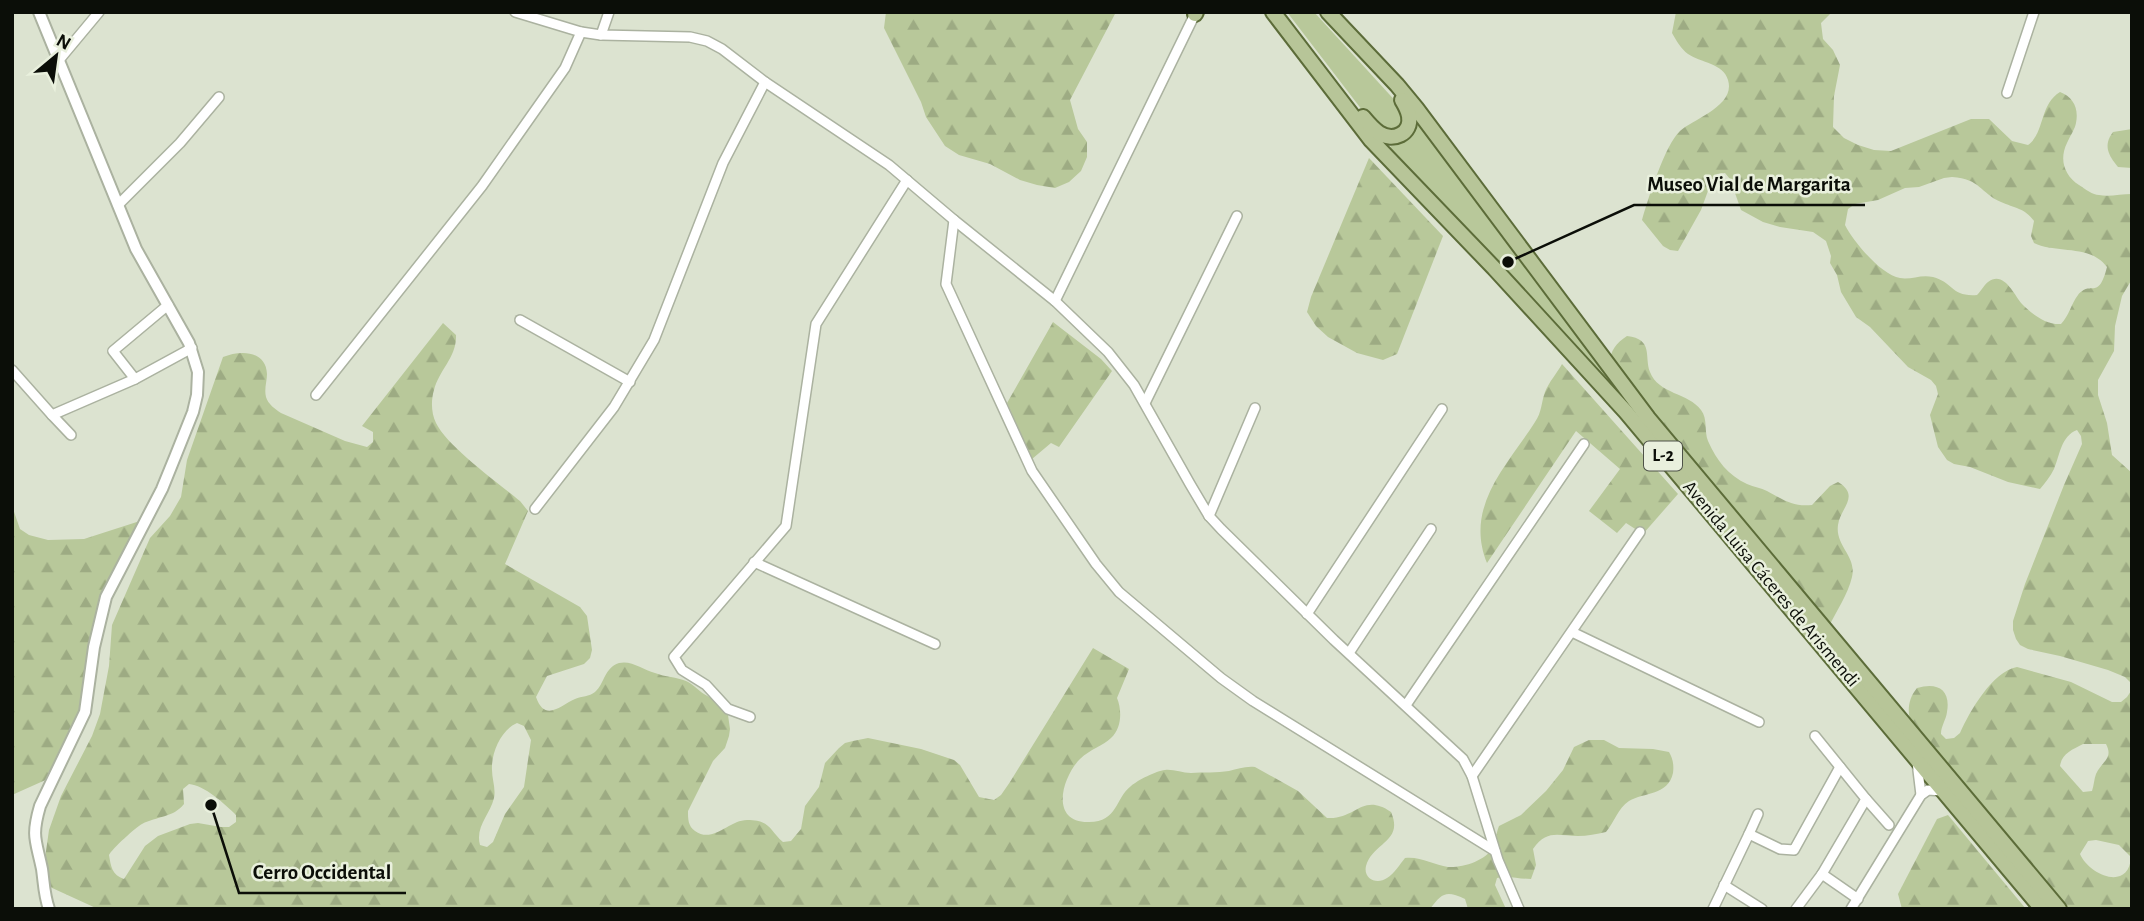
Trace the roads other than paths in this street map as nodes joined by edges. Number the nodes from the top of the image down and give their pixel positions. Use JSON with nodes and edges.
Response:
{"nodes":[{"id":1,"x":39,"y":12,"type":"edge"},
{"id":2,"x":99,"y":12,"type":"edge"},
{"id":3,"x":515,"y":12,"type":"edge"},
{"id":4,"x":609,"y":12,"type":"edge"},
{"id":5,"x":1273,"y":12,"type":"edge"},
{"id":6,"x":1328,"y":12,"type":"edge"},
{"id":7,"x":2034,"y":12,"type":"edge"},
{"id":8,"x":1196,"y":13,"type":"edge"},
{"id":9,"x":1284,"y":26,"type":"junction"},
{"id":10,"x":1345,"y":30,"type":"junction"},
{"id":11,"x":581,"y":32,"type":"junction"},
{"id":12,"x":601,"y":35,"type":"junction"},
{"id":13,"x":59,"y":60,"type":"junction"},
{"id":14,"x":765,"y":82,"type":"junction"},
{"id":15,"x":2007,"y":93,"type":"dead end"},
{"id":16,"x":219,"y":97,"type":"dead end"},
{"id":17,"x":907,"y":180,"type":"junction"},
{"id":18,"x":118,"y":205,"type":"junction"},
{"id":19,"x":1237,"y":216,"type":"dead end"},
{"id":20,"x":954,"y":220,"type":"junction"},
{"id":21,"x":1055,"y":301,"type":"junction"},
{"id":22,"x":168,"y":305,"type":"junction"},
{"id":23,"x":520,"y":320,"type":"dead end"},
{"id":24,"x":192,"y":348,"type":"junction"},
{"id":25,"x":12,"y":370,"type":"edge"},
{"id":26,"x":135,"y":379,"type":"junction"},
{"id":27,"x":630,"y":382,"type":"junction"},
{"id":28,"x":316,"y":395,"type":"dead end"},
{"id":29,"x":1144,"y":403,"type":"junction"},
{"id":30,"x":1255,"y":408,"type":"dead end"},
{"id":31,"x":1442,"y":409,"type":"dead end"},
{"id":32,"x":52,"y":415,"type":"junction"},
{"id":33,"x":71,"y":435,"type":"dead end"},
{"id":34,"x":1584,"y":444,"type":"dead end"},
{"id":35,"x":535,"y":509,"type":"dead end"},
{"id":36,"x":1209,"y":516,"type":"junction"},
{"id":37,"x":1432,"y":529,"type":"dead end"},
{"id":38,"x":1640,"y":532,"type":"dead end"},
{"id":39,"x":754,"y":562,"type":"junction"},
{"id":40,"x":1307,"y":614,"type":"junction"},
{"id":41,"x":1572,"y":632,"type":"junction"},
{"id":42,"x":935,"y":645,"type":"dead end"},
{"id":43,"x":1349,"y":653,"type":"junction"},
{"id":44,"x":1406,"y":705,"type":"junction"},
{"id":45,"x":750,"y":718,"type":"dead end"},
{"id":46,"x":1759,"y":722,"type":"dead end"},
{"id":47,"x":1815,"y":736,"type":"dead end"},
{"id":48,"x":1916,"y":758,"type":"junction"},
{"id":49,"x":1840,"y":767,"type":"junction"},
{"id":50,"x":1472,"y":776,"type":"junction"},
{"id":51,"x":1944,"y":792,"type":"junction"},
{"id":52,"x":1921,"y":795,"type":"junction"},
{"id":53,"x":1866,"y":799,"type":"junction"},
{"id":54,"x":1758,"y":814,"type":"dead end"},
{"id":55,"x":1889,"y":825,"type":"dead end"},
{"id":56,"x":1749,"y":834,"type":"junction"},
{"id":57,"x":1495,"y":851,"type":"junction"},
{"id":58,"x":1822,"y":874,"type":"junction"},
{"id":59,"x":1724,"y":885,"type":"junction"},
{"id":60,"x":1858,"y":899,"type":"junction"},
{"id":61,"x":49,"y":909,"type":"edge"},
{"id":62,"x":1519,"y":909,"type":"edge"},
{"id":63,"x":1713,"y":909,"type":"edge"},
{"id":64,"x":1762,"y":909,"type":"edge"},
{"id":65,"x":1796,"y":909,"type":"edge"},
{"id":66,"x":1852,"y":909,"type":"edge"},
{"id":67,"x":2042,"y":909,"type":"edge"},
{"id":68,"x":2059,"y":909,"type":"edge"}],
"edges":[{"from":1,"to":13,"type":"street"},
{"from":2,"to":13,"type":"street"},
{"from":3,"to":11,"type":"street"},
{"from":4,"to":12,"type":"street"},
{"from":5,"to":9,"type":"main road","name":"Avenida Luisa Cáceres de Arismendi","number":"L-2"},
{"from":6,"to":10,"type":"main road","name":"Avenida Luisa Cáceres de Arismendi","number":"L-2"},
{"from":7,"to":15,"type":"street"},
{"from":8,"to":21,"type":"street"},
{"from":9,"to":10,"type":"main road"},
{"from":9,"to":48,"type":"main road","name":"Avenida Luisa Cáceres de Arismendi","number":"L-2"},
{"from":10,"to":68,"type":"main road","name":"Avenida Luisa Cáceres de Arismendi","number":"L-2"},
{"from":11,"to":12,"type":"street"},
{"from":11,"to":28,"type":"street"},
{"from":12,"to":14,"type":"street"},
{"from":13,"to":18,"type":"street"},
{"from":14,"to":17,"type":"street"},
{"from":14,"to":27,"type":"street"},
{"from":16,"to":18,"type":"street"},
{"from":17,"to":20,"type":"street"},
{"from":17,"to":39,"type":"street"},
{"from":18,"to":22,"type":"street"},
{"from":19,"to":29,"type":"street"},
{"from":20,"to":21,"type":"street"},
{"from":20,"to":57,"type":"street"},
{"from":21,"to":29,"type":"street"},
{"from":22,"to":24,"type":"street"},
{"from":22,"to":26,"type":"street"},
{"from":23,"to":27,"type":"street"},
{"from":24,"to":26,"type":"street"},
{"from":24,"to":61,"type":"street"},
{"from":25,"to":32,"type":"street"},
{"from":26,"to":32,"type":"street"},
{"from":27,"to":35,"type":"street"},
{"from":29,"to":36,"type":"street"},
{"from":30,"to":36,"type":"street"},
{"from":31,"to":40,"type":"street"},
{"from":32,"to":33,"type":"street"},
{"from":34,"to":44,"type":"street"},
{"from":36,"to":40,"type":"street"},
{"from":37,"to":43,"type":"street"},
{"from":38,"to":41,"type":"street"},
{"from":39,"to":42,"type":"street"},
{"from":39,"to":45,"type":"street"},
{"from":40,"to":43,"type":"street"},
{"from":41,"to":46,"type":"street"},
{"from":41,"to":50,"type":"street"},
{"from":43,"to":44,"type":"street"},
{"from":44,"to":50,"type":"street"},
{"from":47,"to":49,"type":"street"},
{"from":48,"to":51,"type":"main road","name":"Avenida Luisa Cáceres de Arismendi","number":"L-2"},
{"from":48,"to":52,"type":"street"},
{"from":49,"to":53,"type":"street"},
{"from":49,"to":56,"type":"street"},
{"from":50,"to":57,"type":"street"},
{"from":51,"to":52,"type":"street"},
{"from":51,"to":67,"type":"main road","name":"Avenida Luisa Cáceres de Arismendi","number":"L-2"},
{"from":52,"to":60,"type":"street"},
{"from":53,"to":55,"type":"street"},
{"from":53,"to":58,"type":"street"},
{"from":54,"to":56,"type":"street"},
{"from":56,"to":59,"type":"street"},
{"from":57,"to":62,"type":"street"},
{"from":58,"to":60,"type":"street"},
{"from":58,"to":65,"type":"street"},
{"from":59,"to":63,"type":"street"},
{"from":59,"to":64,"type":"street"},
{"from":60,"to":66,"type":"street"}]}
